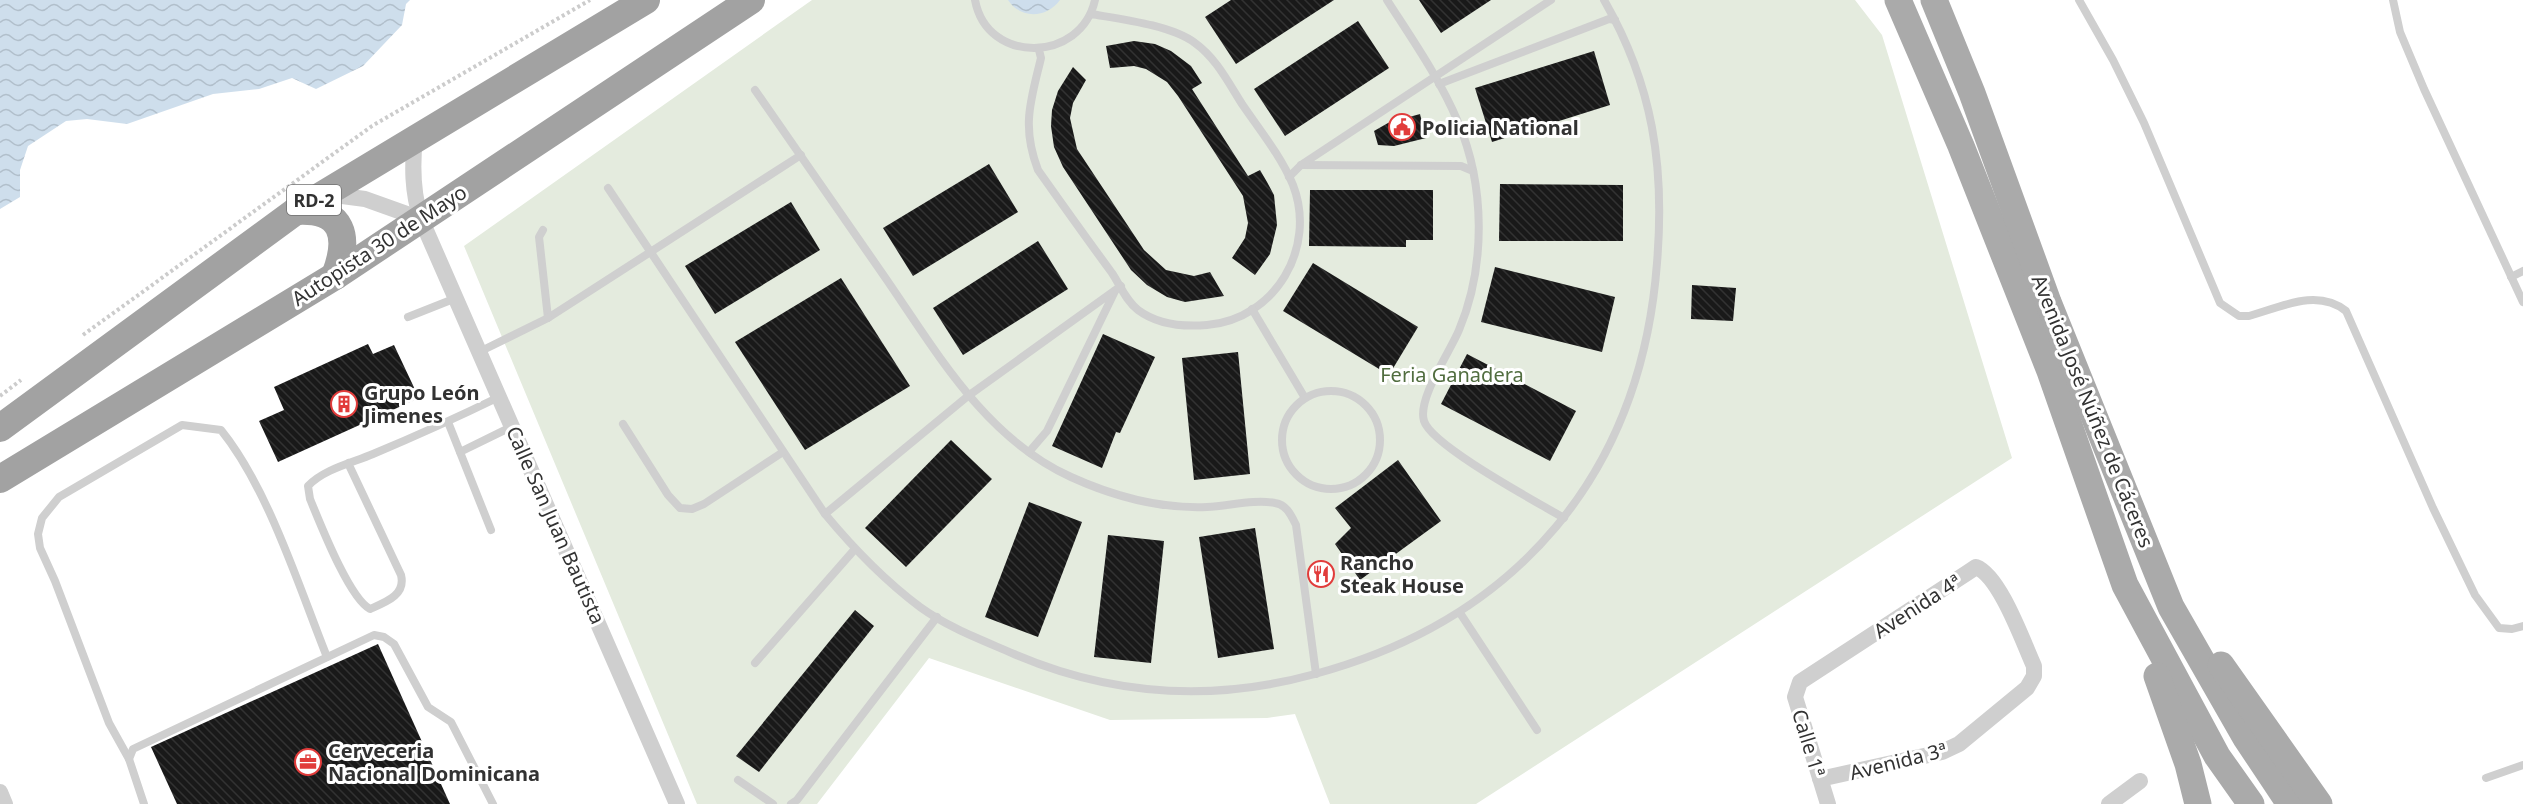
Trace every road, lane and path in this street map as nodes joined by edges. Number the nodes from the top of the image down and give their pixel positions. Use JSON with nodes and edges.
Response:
{"nodes":[{"id":1,"x":646,"y":0,"type":"edge"},
{"id":2,"x":751,"y":0,"type":"edge"},
{"id":3,"x":975,"y":0,"type":"edge"},
{"id":4,"x":1095,"y":0,"type":"edge"},
{"id":5,"x":1387,"y":0,"type":"edge"},
{"id":6,"x":1551,"y":0,"type":"edge"},
{"id":7,"x":1604,"y":0,"type":"edge"},
{"id":8,"x":1898,"y":0,"type":"edge"},
{"id":9,"x":1934,"y":0,"type":"edge"},
{"id":10,"x":2079,"y":0,"type":"edge"},
{"id":11,"x":2394,"y":0,"type":"edge"},
{"id":12,"x":1091,"y":14,"type":"junction"},
{"id":13,"x":1615,"y":20,"type":"junction"},
{"id":14,"x":1039,"y":50,"type":"junction"},
{"id":15,"x":1437,"y":81,"type":"junction"},
{"id":16,"x":755,"y":90,"type":"dead end"},
{"id":17,"x":415,"y":138,"type":"junction"},
{"id":18,"x":801,"y":155,"type":"junction"},
{"id":19,"x":1301,"y":165,"type":"junction"},
{"id":20,"x":1473,"y":171,"type":"junction"},
{"id":21,"x":1289,"y":177,"type":"junction"},
{"id":22,"x":608,"y":188,"type":"dead end"},
{"id":23,"x":325,"y":194,"type":"junction"},
{"id":24,"x":296,"y":212,"type":"junction"},
{"id":25,"x":422,"y":219,"type":"junction"},
{"id":26,"x":543,"y":230,"type":"dead end"},
{"id":27,"x":651,"y":252,"type":"junction"},
{"id":28,"x":2523,"y":271,"type":"edge"},
{"id":29,"x":335,"y":276,"type":"junction"},
{"id":30,"x":2511,"y":277,"type":"junction"},
{"id":31,"x":1118,"y":287,"type":"junction"},
{"id":32,"x":456,"y":298,"type":"junction"},
{"id":33,"x":2523,"y":302,"type":"edge"},
{"id":34,"x":1252,"y":309,"type":"junction"},
{"id":35,"x":408,"y":317,"type":"dead end"},
{"id":36,"x":548,"y":318,"type":"junction"},
{"id":37,"x":479,"y":352,"type":"junction"},
{"id":38,"x":968,"y":396,"type":"junction"},
{"id":39,"x":499,"y":397,"type":"junction"},
{"id":40,"x":1305,"y":398,"type":"junction"},
{"id":41,"x":448,"y":422,"type":"junction"},
{"id":42,"x":623,"y":424,"type":"dead end"},
{"id":43,"x":513,"y":426,"type":"junction"},
{"id":44,"x":0,"y":428,"type":"edge"},
{"id":45,"x":460,"y":452,"type":"junction"},
{"id":46,"x":783,"y":452,"type":"junction"},
{"id":47,"x":1029,"y":452,"type":"junction"},
{"id":48,"x":348,"y":464,"type":"junction"},
{"id":49,"x":0,"y":479,"type":"edge"},
{"id":50,"x":825,"y":514,"type":"junction"},
{"id":51,"x":1564,"y":518,"type":"junction"},
{"id":52,"x":491,"y":530,"type":"dead end"},
{"id":53,"x":855,"y":549,"type":"junction"},
{"id":54,"x":2155,"y":566,"type":"junction"},
{"id":55,"x":2125,"y":585,"type":"junction"},
{"id":56,"x":1460,"y":613,"type":"junction"},
{"id":57,"x":937,"y":618,"type":"junction"},
{"id":58,"x":2523,"y":626,"type":"edge"},
{"id":59,"x":327,"y":657,"type":"junction"},
{"id":60,"x":755,"y":663,"type":"dead end"},
{"id":61,"x":1316,"y":674,"type":"junction"},
{"id":62,"x":1800,"y":682,"type":"joint"},
{"id":63,"x":2027,"y":688,"type":"joint"},
{"id":64,"x":1537,"y":730,"type":"dead end"},
{"id":65,"x":129,"y":759,"type":"junction"},
{"id":66,"x":2523,"y":765,"type":"edge"},
{"id":67,"x":2486,"y":778,"type":"dead end"},
{"id":68,"x":1820,"y":779,"type":"junction"},
{"id":69,"x":738,"y":780,"type":"dead end"},
{"id":70,"x":2140,"y":781,"type":"dead end"},
{"id":71,"x":0,"y":792,"type":"edge"},
{"id":72,"x":5,"y":804,"type":"edge"},
{"id":73,"x":144,"y":804,"type":"edge"},
{"id":74,"x":493,"y":804,"type":"edge"},
{"id":75,"x":677,"y":804,"type":"edge"},
{"id":76,"x":773,"y":804,"type":"edge"},
{"id":77,"x":791,"y":804,"type":"edge"},
{"id":78,"x":1828,"y":804,"type":"edge"},
{"id":79,"x":2109,"y":804,"type":"edge"},
{"id":80,"x":2198,"y":804,"type":"edge"},
{"id":81,"x":2251,"y":804,"type":"edge"},
{"id":82,"x":2290,"y":804,"type":"edge"},
{"id":83,"x":2319,"y":804,"type":"edge"}],
"edges":[{"from":1,"to":17,"type":"highway","number":"RD-2"},
{"from":2,"to":25,"type":"highway","name":"Autopista 30 de Mayo"},
{"from":3,"to":14,"type":"lane"},
{"from":4,"to":12,"type":"lane"},
{"from":5,"to":15,"type":"lane"},
{"from":6,"to":15,"type":"lane"},
{"from":7,"to":13,"type":"lane"},
{"from":8,"to":55,"type":"main road","name":"Avenida José Núñez de Cáceres"},
{"from":9,"to":54,"type":"main road","name":"Avenida José Núñez de Cáceres"},
{"from":10,"to":58,"type":"lane"},
{"from":11,"to":30,"type":"lane"},
{"from":12,"to":14,"type":"lane"},
{"from":12,"to":21,"type":"lane"},
{"from":13,"to":15,"type":"lane"},
{"from":13,"to":51,"type":"lane"},
{"from":14,"to":31,"type":"lane"},
{"from":15,"to":19,"type":"lane"},
{"from":15,"to":20,"type":"lane"},
{"from":16,"to":18,"type":"lane"},
{"from":17,"to":23,"type":"highway","number":"RD-2"},
{"from":17,"to":25,"type":"street","name":"Calle San Juan Bautista"},
{"from":18,"to":27,"type":"lane"},
{"from":18,"to":38,"type":"lane"},
{"from":19,"to":20,"type":"lane"},
{"from":19,"to":21,"type":"lane"},
{"from":20,"to":51,"type":"lane"},
{"from":21,"to":34,"type":"lane"},
{"from":22,"to":27,"type":"lane"},
{"from":23,"to":24,"type":"highway","number":"RD-2"},
{"from":23,"to":25,"type":"street"},
{"from":24,"to":29,"type":"highway"},
{"from":24,"to":44,"type":"highway","number":"RD-2"},
{"from":25,"to":29,"type":"highway","name":"Autopista 30 de Mayo"},
{"from":25,"to":32,"type":"street","name":"Calle San Juan Bautista"},
{"from":26,"to":36,"type":"lane"},
{"from":27,"to":36,"type":"lane"},
{"from":27,"to":46,"type":"lane"},
{"from":28,"to":30,"type":"lane"},
{"from":29,"to":49,"type":"highway","name":"Autopista 30 de Mayo"},
{"from":30,"to":33,"type":"lane"},
{"from":31,"to":34,"type":"lane"},
{"from":31,"to":38,"type":"lane"},
{"from":31,"to":47,"type":"lane"},
{"from":32,"to":35,"type":"lane"},
{"from":32,"to":37,"type":"street","name":"Calle San Juan Bautista"},
{"from":34,"to":40,"type":"lane"},
{"from":36,"to":37,"type":"lane"},
{"from":37,"to":39,"type":"street","name":"Calle San Juan Bautista"},
{"from":38,"to":47,"type":"lane"},
{"from":38,"to":50,"type":"lane"},
{"from":39,"to":41,"type":"lane"},
{"from":39,"to":43,"type":"street","name":"Calle San Juan Bautista"},
{"from":40,"to":40,"type":"lane"},
{"from":41,"to":45,"type":"lane"},
{"from":41,"to":48,"type":"lane"},
{"from":42,"to":46,"type":"lane"},
{"from":43,"to":45,"type":"lane"},
{"from":43,"to":75,"type":"street","name":"Calle San Juan Bautista"},
{"from":45,"to":52,"type":"lane"},
{"from":46,"to":50,"type":"lane"},
{"from":47,"to":61,"type":"lane"},
{"from":48,"to":48,"type":"lane"},
{"from":50,"to":53,"type":"lane"},
{"from":51,"to":56,"type":"lane"},
{"from":53,"to":57,"type":"lane"},
{"from":53,"to":60,"type":"lane"},
{"from":54,"to":82,"type":"main road","name":"Avenida José Núñez de Cáceres"},
{"from":54,"to":83,"type":"main road"},
{"from":55,"to":80,"type":"main road"},
{"from":55,"to":81,"type":"main road","name":"Avenida José Núñez de Cáceres"},
{"from":56,"to":61,"type":"lane"},
{"from":56,"to":64,"type":"lane"},
{"from":57,"to":61,"type":"lane"},
{"from":57,"to":77,"type":"lane"},
{"from":59,"to":65,"type":"lane"},
{"from":59,"to":65,"type":"lane"},
{"from":59,"to":74,"type":"lane"},
{"from":62,"to":63,"type":"street","name":"Avenida 4ª"},
{"from":62,"to":68,"type":"street","name":"Calle 1ª"},
{"from":63,"to":68,"type":"street","name":"Avenida 3ª"},
{"from":65,"to":73,"type":"lane"},
{"from":66,"to":67,"type":"lane"},
{"from":68,"to":78,"type":"street","name":"Calle 1ª"},
{"from":69,"to":76,"type":"lane"},
{"from":70,"to":79,"type":"street"},
{"from":71,"to":72,"type":"street"}]}
